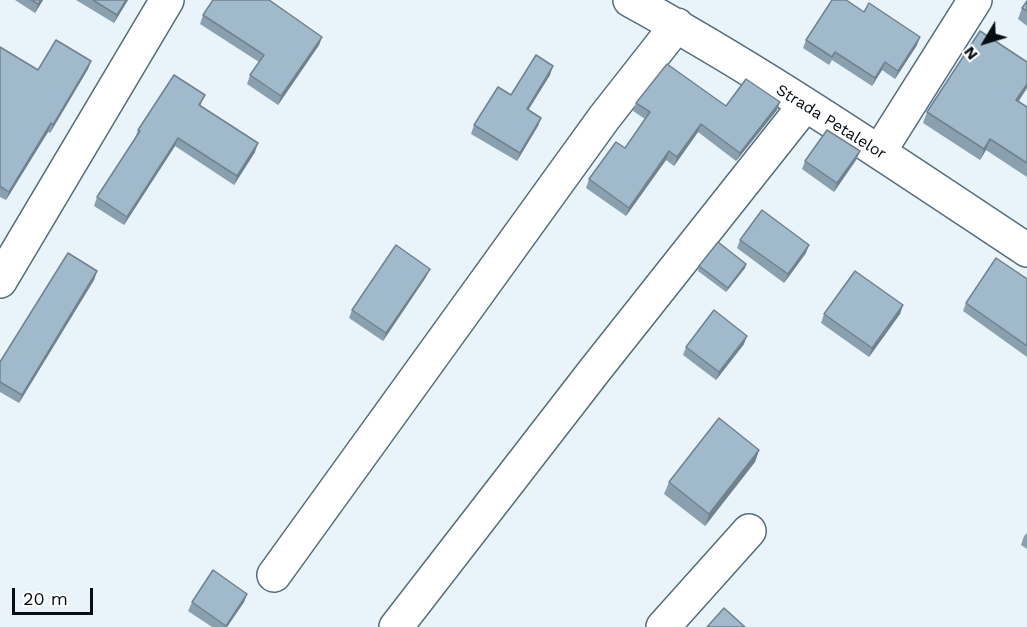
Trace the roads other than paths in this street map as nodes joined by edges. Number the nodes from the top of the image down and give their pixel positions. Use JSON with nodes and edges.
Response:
{"nodes":[{"id":1,"x":166,"y":0,"type":"edge"},
{"id":2,"x":630,"y":0,"type":"edge"},
{"id":3,"x":975,"y":0,"type":"edge"},
{"id":4,"x":676,"y":25,"type":"junction"},
{"id":5,"x":805,"y":105,"type":"junction"},
{"id":6,"x":879,"y":152,"type":"junction"},
{"id":7,"x":1027,"y":250,"type":"edge"},
{"id":8,"x":0,"y":281,"type":"edge"},
{"id":9,"x":749,"y":531,"type":"dead end"},
{"id":10,"x":274,"y":575,"type":"dead end"},
{"id":11,"x":396,"y":627,"type":"edge"},
{"id":12,"x":663,"y":627,"type":"edge"}],
"edges":[{"from":1,"to":8,"type":"street"},
{"from":2,"to":4,"type":"street","name":"Strada Petalelor"},
{"from":3,"to":6,"type":"street"},
{"from":4,"to":5,"type":"street","name":"Strada Petalelor"},
{"from":4,"to":10,"type":"street"},
{"from":5,"to":6,"type":"street","name":"Strada Petalelor"},
{"from":5,"to":11,"type":"street"},
{"from":6,"to":7,"type":"street","name":"Strada Petalelor"},
{"from":9,"to":12,"type":"street"}]}
